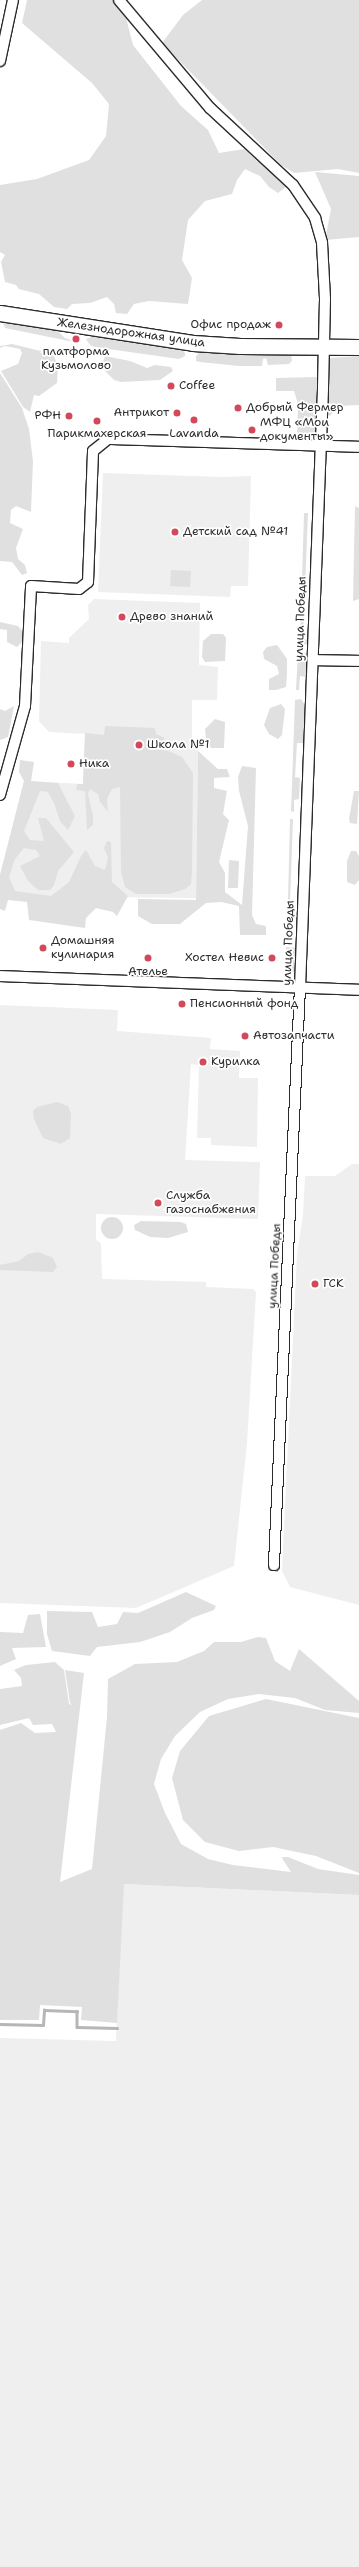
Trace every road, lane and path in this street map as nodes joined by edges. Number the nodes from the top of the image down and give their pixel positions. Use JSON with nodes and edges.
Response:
{"nodes":[{"id":1,"x":13,"y":0,"type":"edge"},
{"id":2,"x":119,"y":0,"type":"edge"},
{"id":3,"x":0,"y":62,"type":"edge"},
{"id":4,"x":0,"y":313,"type":"edge"},
{"id":5,"x":324,"y":345,"type":"junction"},
{"id":6,"x":359,"y":346,"type":"edge"},
{"id":7,"x":321,"y":445,"type":"junction"},
{"id":8,"x":359,"y":447,"type":"edge"},
{"id":9,"x":313,"y":660,"type":"junction"},
{"id":10,"x":359,"y":661,"type":"edge"},
{"id":11,"x":0,"y":795,"type":"edge"},
{"id":12,"x":0,"y":976,"type":"edge"},
{"id":13,"x":300,"y":988,"type":"junction"},
{"id":14,"x":359,"y":990,"type":"edge"},
{"id":15,"x":274,"y":1565,"type":"dead end"}],
"edges":[{"from":1,"to":3,"type":"street"},
{"from":2,"to":5,"type":"street","name":"улица Победы"},
{"from":4,"to":5,"type":"main road","name":"Железнодорожная улица"},
{"from":5,"to":6,"type":"main road","name":"Железнодорожная улица"},
{"from":5,"to":7,"type":"street","name":"улица Победы"},
{"from":7,"to":8,"type":"street"},
{"from":7,"to":9,"type":"street","name":"улица Победы"},
{"from":7,"to":11,"type":"street"},
{"from":9,"to":10,"type":"street"},
{"from":9,"to":13,"type":"street","name":"улица Победы"},
{"from":12,"to":13,"type":"street"},
{"from":13,"to":14,"type":"street"},
{"from":13,"to":15,"type":"street","name":"улица Победы"}]}
